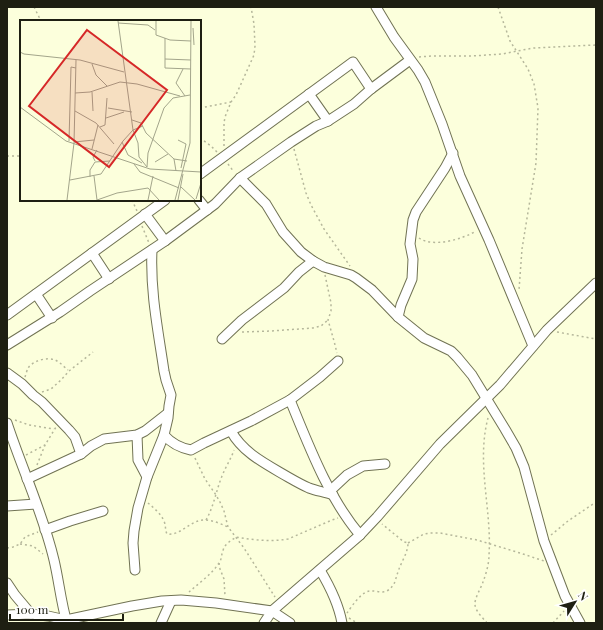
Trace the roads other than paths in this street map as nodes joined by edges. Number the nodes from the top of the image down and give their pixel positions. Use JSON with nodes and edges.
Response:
{"nodes":[{"id":1,"x":376,"y":7,"type":"edge"},
{"id":2,"x":410,"y":60,"type":"junction"},
{"id":3,"x":371,"y":90,"type":"junction"},
{"id":4,"x":309,"y":94,"type":"junction"},
{"id":5,"x":328,"y":121,"type":"junction"},
{"id":6,"x":453,"y":154,"type":"junction"},
{"id":7,"x":201,"y":173,"type":"edge"},
{"id":8,"x":240,"y":178,"type":"junction"},
{"id":9,"x":164,"y":201,"type":"edge"},
{"id":10,"x":200,"y":201,"type":"edge"},
{"id":11,"x":207,"y":210,"type":"junction"},
{"id":12,"x":142,"y":216,"type":"junction"},
{"id":13,"x":164,"y":241,"type":"junction"},
{"id":14,"x":152,"y":250,"type":"junction"},
{"id":15,"x":92,"y":253,"type":"junction"},
{"id":16,"x":313,"y":261,"type":"junction"},
{"id":17,"x":109,"y":279,"type":"junction"},
{"id":18,"x":596,"y":284,"type":"edge"},
{"id":19,"x":36,"y":294,"type":"junction"},
{"id":20,"x":7,"y":315,"type":"edge"},
{"id":21,"x":398,"y":317,"type":"junction"},
{"id":22,"x":52,"y":318,"type":"junction"},
{"id":23,"x":225,"y":336,"type":"road end"},
{"id":24,"x":7,"y":345,"type":"edge"},
{"id":25,"x":533,"y":346,"type":"junction"},
{"id":26,"x":338,"y":361,"type":"road end"},
{"id":27,"x":7,"y":373,"type":"edge"},
{"id":28,"x":486,"y":399,"type":"junction"},
{"id":29,"x":290,"y":400,"type":"junction"},
{"id":30,"x":168,"y":413,"type":"junction"},
{"id":31,"x":10,"y":422,"type":"edge"},
{"id":32,"x":231,"y":431,"type":"junction"},
{"id":33,"x":138,"y":435,"type":"junction"},
{"id":34,"x":164,"y":435,"type":"junction"},
{"id":35,"x":81,"y":454,"type":"junction"},
{"id":36,"x":385,"y":464,"type":"dead end"},
{"id":37,"x":30,"y":477,"type":"junction"},
{"id":38,"x":147,"y":477,"type":"junction"},
{"id":39,"x":332,"y":493,"type":"junction"},
{"id":40,"x":36,"y":504,"type":"junction"},
{"id":41,"x":7,"y":506,"type":"edge"},
{"id":42,"x":103,"y":511,"type":"dead end"},
{"id":43,"x":45,"y":530,"type":"junction"},
{"id":44,"x":360,"y":535,"type":"junction"},
{"id":45,"x":135,"y":570,"type":"dead end"},
{"id":46,"x":320,"y":570,"type":"junction"},
{"id":47,"x":7,"y":583,"type":"edge"},
{"id":48,"x":171,"y":601,"type":"junction"},
{"id":49,"x":272,"y":612,"type":"junction"},
{"id":50,"x":31,"y":614,"type":"junction"},
{"id":51,"x":7,"y":615,"type":"edge"},
{"id":52,"x":67,"y":621,"type":"edge"},
{"id":53,"x":342,"y":622,"type":"edge"},
{"id":54,"x":161,"y":623,"type":"edge"},
{"id":55,"x":264,"y":623,"type":"edge"},
{"id":56,"x":290,"y":623,"type":"edge"},
{"id":57,"x":580,"y":623,"type":"edge"}],
"edges":[{"from":1,"to":2,"type":"street"},
{"from":2,"to":3,"type":"street"},
{"from":2,"to":6,"type":"street"},
{"from":3,"to":4,"type":"street"},
{"from":3,"to":5,"type":"street"},
{"from":4,"to":5,"type":"street"},
{"from":4,"to":7,"type":"street"},
{"from":5,"to":8,"type":"street"},
{"from":6,"to":21,"type":"street"},
{"from":6,"to":25,"type":"street"},
{"from":8,"to":11,"type":"street"},
{"from":8,"to":16,"type":"street"},
{"from":9,"to":12,"type":"street"},
{"from":10,"to":11,"type":"street"},
{"from":11,"to":13,"type":"street"},
{"from":12,"to":13,"type":"street"},
{"from":12,"to":15,"type":"street"},
{"from":13,"to":14,"type":"street"},
{"from":14,"to":17,"type":"street"},
{"from":14,"to":30,"type":"street"},
{"from":15,"to":17,"type":"street"},
{"from":15,"to":19,"type":"street"},
{"from":16,"to":21,"type":"street"},
{"from":16,"to":23,"type":"street"},
{"from":17,"to":22,"type":"street"},
{"from":18,"to":25,"type":"street"},
{"from":19,"to":20,"type":"street"},
{"from":19,"to":22,"type":"street"},
{"from":21,"to":28,"type":"street"},
{"from":22,"to":24,"type":"street"},
{"from":25,"to":28,"type":"street"},
{"from":26,"to":29,"type":"street"},
{"from":27,"to":35,"type":"street"},
{"from":28,"to":44,"type":"street"},
{"from":28,"to":57,"type":"street"},
{"from":29,"to":32,"type":"street"},
{"from":29,"to":39,"type":"street"},
{"from":30,"to":33,"type":"street"},
{"from":30,"to":34,"type":"street"},
{"from":31,"to":37,"type":"street"},
{"from":32,"to":34,"type":"street"},
{"from":32,"to":39,"type":"street"},
{"from":33,"to":35,"type":"street"},
{"from":33,"to":38,"type":"street"},
{"from":34,"to":38,"type":"street"},
{"from":35,"to":37,"type":"street"},
{"from":36,"to":39,"type":"street"},
{"from":37,"to":40,"type":"street"},
{"from":38,"to":45,"type":"street"},
{"from":39,"to":44,"type":"street"},
{"from":40,"to":41,"type":"street"},
{"from":40,"to":43,"type":"street"},
{"from":42,"to":43,"type":"street"},
{"from":43,"to":52,"type":"street"},
{"from":44,"to":46,"type":"street"},
{"from":46,"to":49,"type":"street"},
{"from":46,"to":53,"type":"street"},
{"from":47,"to":50,"type":"street"},
{"from":48,"to":49,"type":"street"},
{"from":48,"to":52,"type":"street"},
{"from":48,"to":54,"type":"street"},
{"from":49,"to":55,"type":"street"},
{"from":49,"to":56,"type":"street"},
{"from":50,"to":51,"type":"street"},
{"from":50,"to":52,"type":"street"}]}
